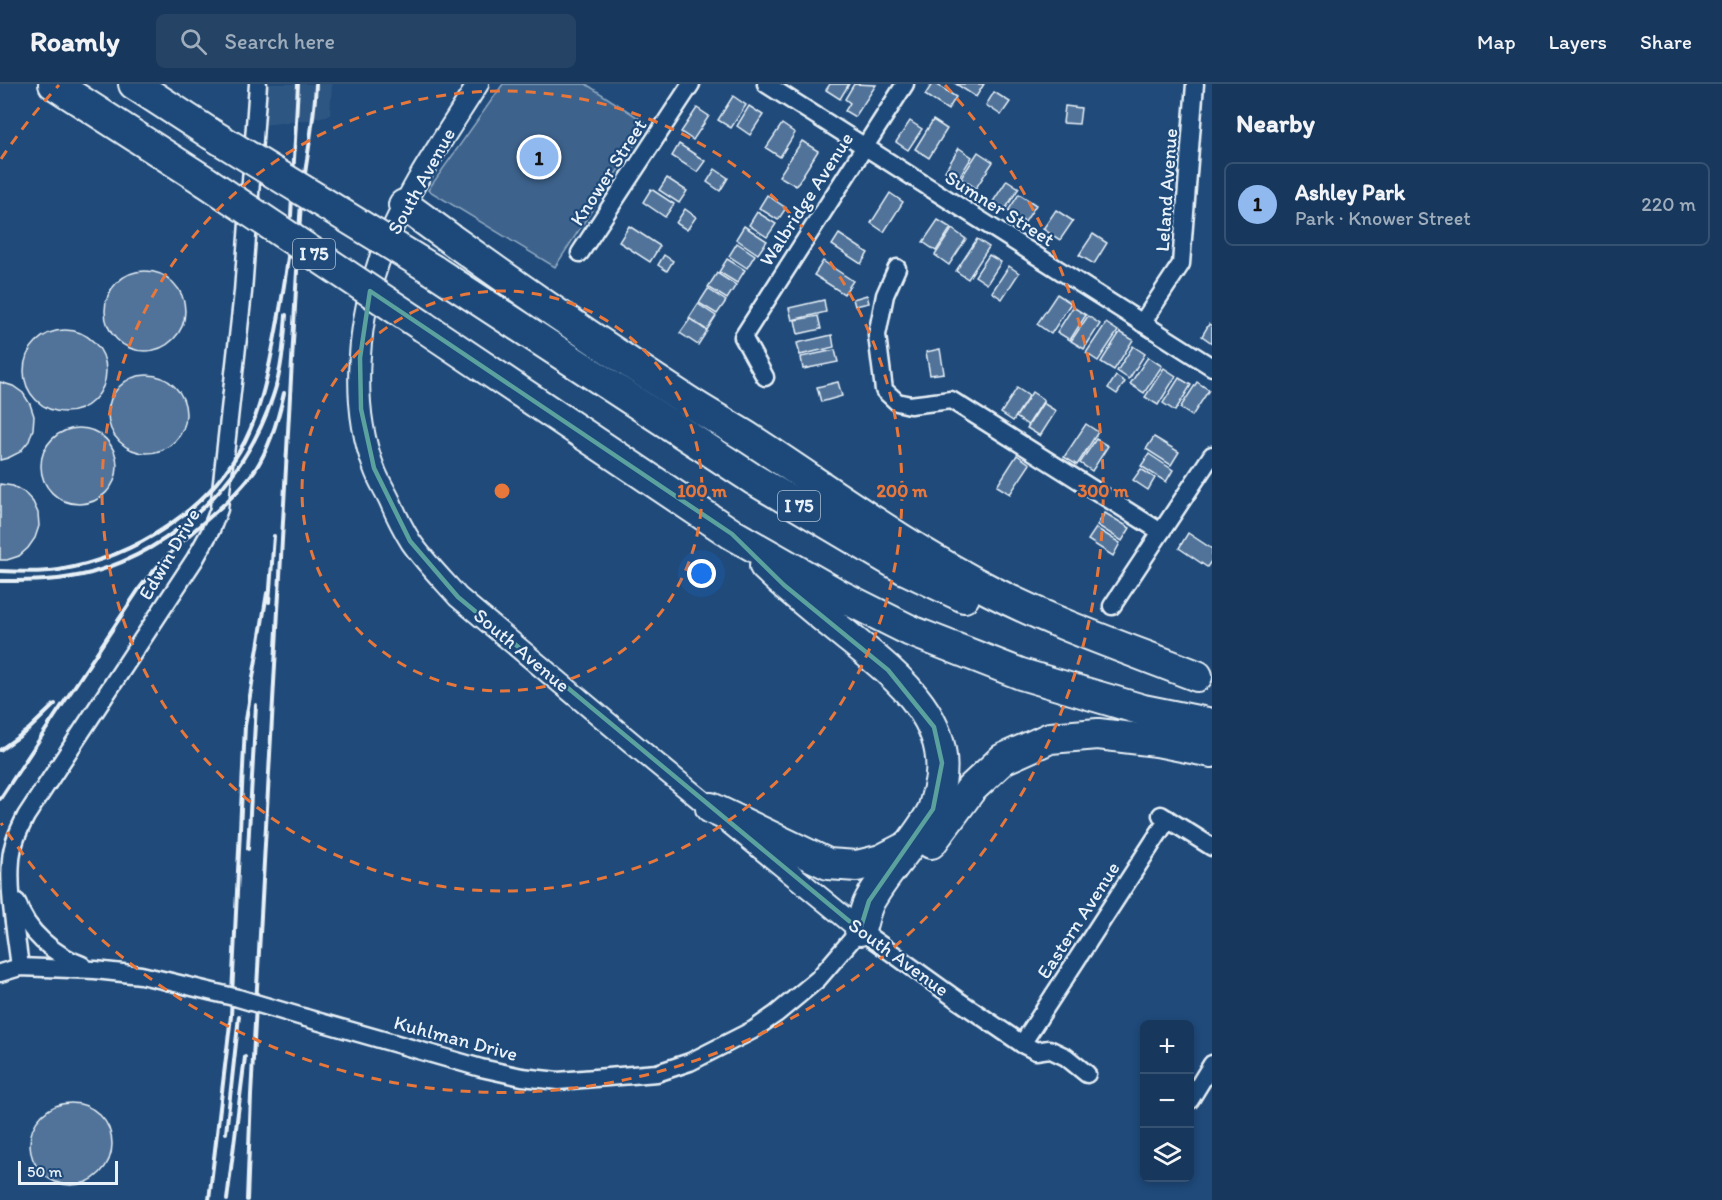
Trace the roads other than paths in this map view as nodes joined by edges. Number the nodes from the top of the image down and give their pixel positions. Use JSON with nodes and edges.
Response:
{"nodes":[{"id":1,"x":54,"y":84,"type":"edge"},
{"id":2,"x":135,"y":84,"type":"edge"},
{"id":3,"x":258,"y":84,"type":"edge"},
{"id":4,"x":478,"y":84,"type":"edge"},
{"id":5,"x":691,"y":84,"type":"edge"},
{"id":6,"x":766,"y":84,"type":"edge"},
{"id":7,"x":905,"y":84,"type":"edge"},
{"id":8,"x":1195,"y":84,"type":"edge"},
{"id":9,"x":864,"y":147,"type":"junction"},
{"id":10,"x":404,"y":205,"type":"junction"},
{"id":11,"x":580,"y":254,"type":"dead end"},
{"id":12,"x":897,"y":268,"type":"dead end"},
{"id":13,"x":1143,"y":323,"type":"junction"},
{"id":14,"x":1212,"y":367,"type":"edge"},
{"id":15,"x":765,"y":377,"type":"dead end"},
{"id":16,"x":1212,"y":455,"type":"edge"},
{"id":17,"x":1161,"y":532,"type":"junction"},
{"id":18,"x":732,"y":534,"type":"junction"},
{"id":19,"x":1112,"y":606,"type":"dead end"},
{"id":20,"x":1204,"y":678,"type":"edge"},
{"id":21,"x":1212,"y":724,"type":"edge"},
{"id":22,"x":1212,"y":752,"type":"edge"},
{"id":23,"x":711,"y":808,"type":"junction"},
{"id":24,"x":908,"y":846,"type":"junction"},
{"id":25,"x":1212,"y":847,"type":"edge"},
{"id":26,"x":11,"y":884,"type":"junction"},
{"id":27,"x":860,"y":930,"type":"junction"},
{"id":28,"x":20,"y":967,"type":"junction"},
{"id":29,"x":94,"y":970,"type":"junction"},
{"id":30,"x":0,"y":973,"type":"edge"},
{"id":31,"x":1029,"y":1047,"type":"junction"},
{"id":32,"x":1212,"y":1064,"type":"edge"},
{"id":33,"x":1087,"y":1074,"type":"dead end"},
{"id":34,"x":1194,"y":1093,"type":"edge"}],
"edges":[{"from":1,"to":18,"type":"highway","number":"I 75","bridge":true},
{"from":2,"to":20,"type":"highway","name":"I 75","number":"I 75","bridge":true},
{"from":3,"to":26,"type":"street","name":"Edwin Drive"},
{"from":4,"to":10,"type":"street","name":"South Avenue"},
{"from":5,"to":11,"type":"street","name":"Knower Street"},
{"from":6,"to":9,"type":"street","name":"Sumner Street"},
{"from":7,"to":9,"type":"street","name":"Walbridge Avenue"},
{"from":8,"to":13,"type":"street","name":"Leland Avenue"},
{"from":9,"to":13,"type":"street","name":"Sumner Street"},
{"from":9,"to":15,"type":"street","name":"Walbridge Avenue"},
{"from":10,"to":20,"type":"highway"},
{"from":10,"to":23,"type":"street","name":"South Avenue"},
{"from":12,"to":17,"type":"street"},
{"from":13,"to":14,"type":"street","name":"Sumner Street"},
{"from":16,"to":17,"type":"street"},
{"from":17,"to":19,"type":"street"},
{"from":18,"to":21,"type":"highway","number":"I 75"},
{"from":18,"to":24,"type":"highway"},
{"from":22,"to":27,"type":"highway"},
{"from":23,"to":24,"type":"highway"},
{"from":23,"to":27,"type":"street","name":"South Avenue"},
{"from":24,"to":27,"type":"highway"},
{"from":25,"to":31,"type":"street","name":"Eastern Avenue"},
{"from":26,"to":28,"type":"street","name":"Edwin Drive"},
{"from":26,"to":29,"type":"street"},
{"from":27,"to":29,"type":"street","name":"Kuhlman Drive","bridge":true},
{"from":27,"to":31,"type":"street","name":"South Avenue"},
{"from":28,"to":29,"type":"street","name":"Kuhlman Drive"},
{"from":28,"to":30,"type":"street","name":"Kuhlman Drive"},
{"from":31,"to":33,"type":"street"},
{"from":32,"to":34,"type":"street"}]}
